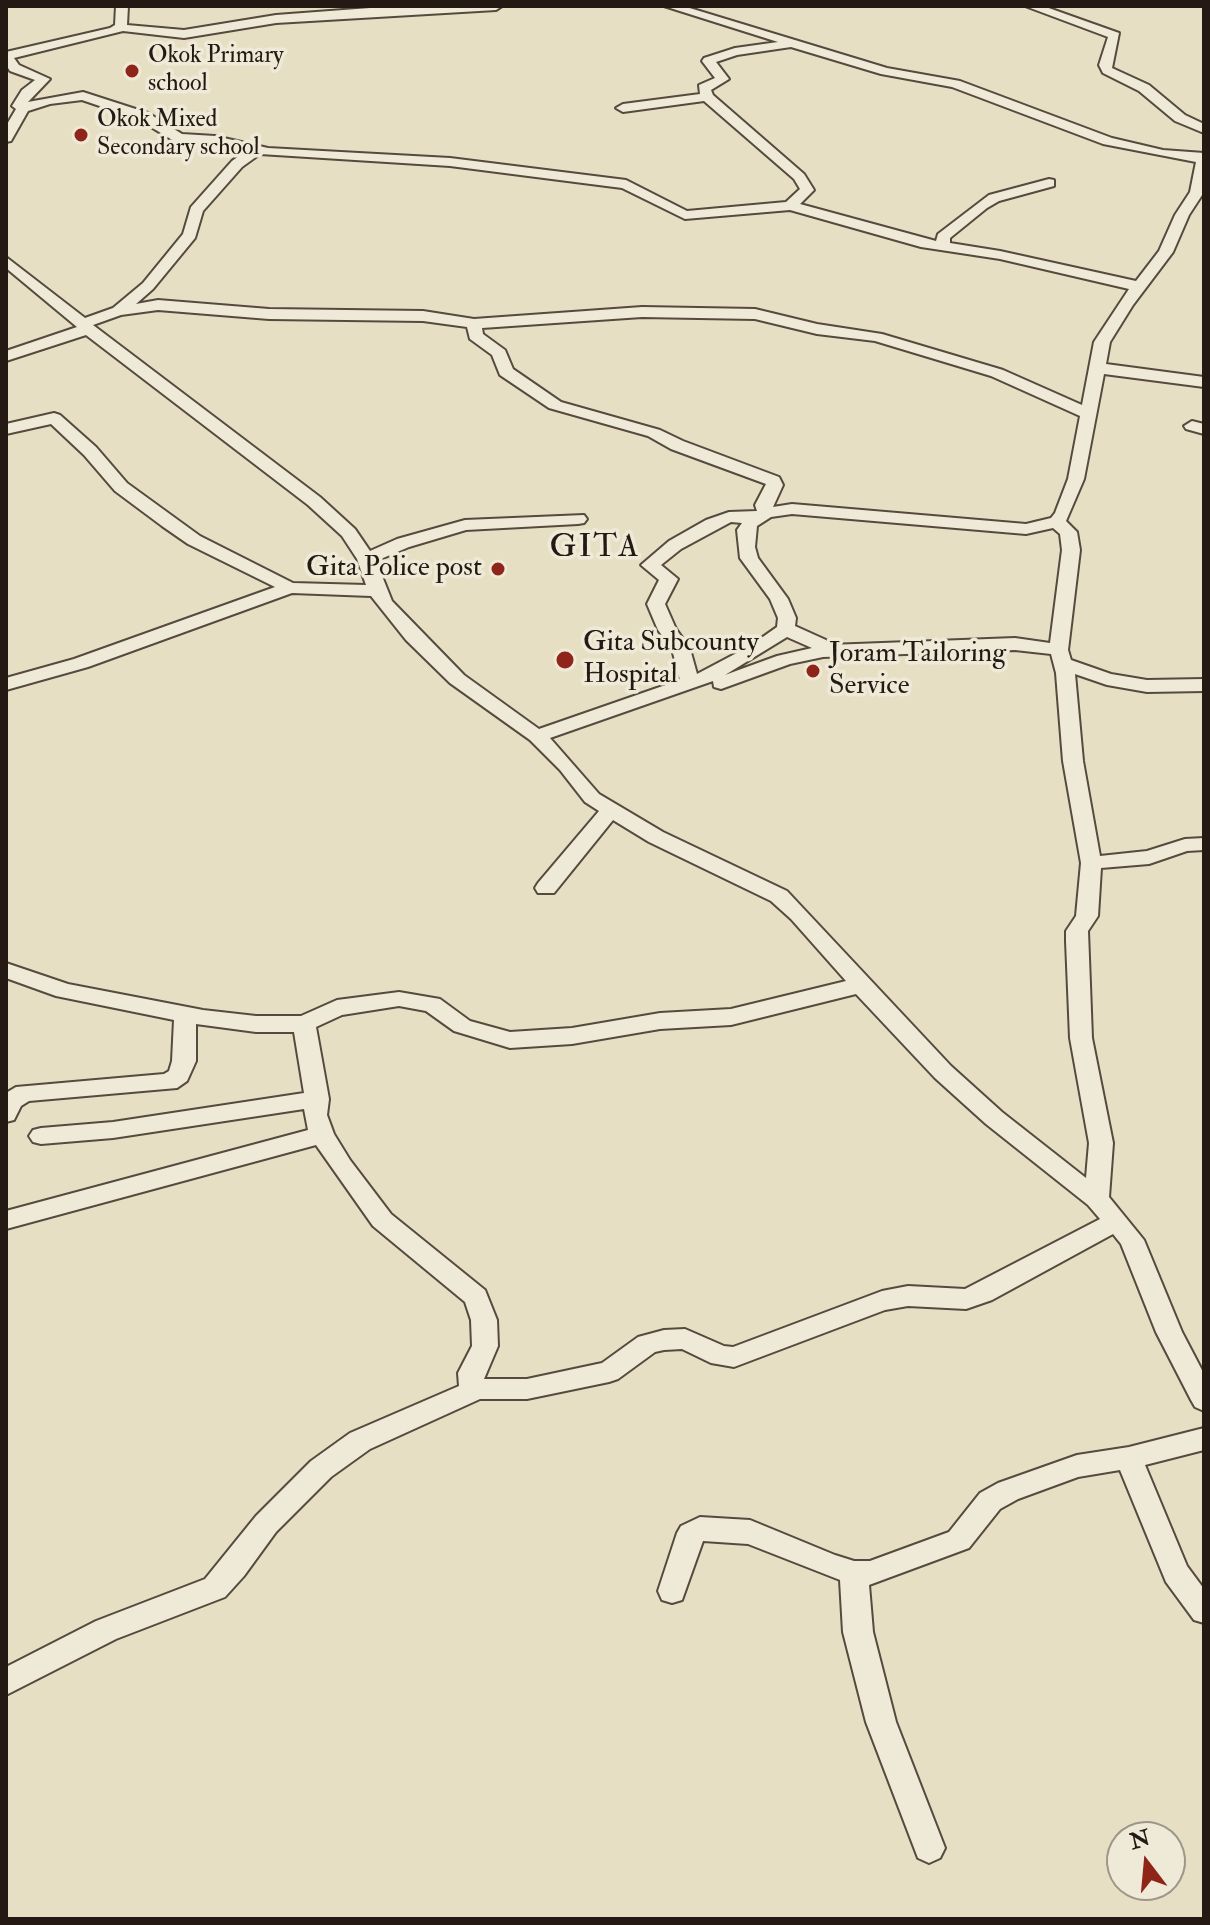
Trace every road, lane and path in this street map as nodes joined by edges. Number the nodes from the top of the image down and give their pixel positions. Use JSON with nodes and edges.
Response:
{"nodes":[{"id":1,"x":122,"y":6,"type":"edge"},
{"id":2,"x":496,"y":6,"type":"edge"},
{"id":3,"x":670,"y":6,"type":"edge"},
{"id":4,"x":1031,"y":6,"type":"edge"},
{"id":5,"x":121,"y":27,"type":"junction"},
{"id":6,"x":791,"y":42,"type":"junction"},
{"id":7,"x":6,"y":56,"type":"edge"},
{"id":8,"x":707,"y":97,"type":"junction"},
{"id":9,"x":23,"y":108,"type":"junction"},
{"id":10,"x":623,"y":108,"type":"dead end"},
{"id":11,"x":1204,"y":129,"type":"edge"},
{"id":12,"x":6,"y":138,"type":"edge"},
{"id":13,"x":257,"y":150,"type":"junction"},
{"id":14,"x":1203,"y":158,"type":"edge"},
{"id":15,"x":1049,"y":183,"type":"dead end"},
{"id":16,"x":790,"y":206,"type":"junction"},
{"id":17,"x":943,"y":246,"type":"junction"},
{"id":18,"x":6,"y":261,"type":"edge"},
{"id":19,"x":1139,"y":286,"type":"junction"},
{"id":20,"x":118,"y":311,"type":"junction"},
{"id":21,"x":474,"y":324,"type":"junction"},
{"id":22,"x":85,"y":326,"type":"junction"},
{"id":23,"x":6,"y":356,"type":"edge"},
{"id":24,"x":1097,"y":368,"type":"junction"},
{"id":25,"x":1204,"y":382,"type":"edge"},
{"id":26,"x":1089,"y":414,"type":"junction"},
{"id":27,"x":6,"y":429,"type":"edge"},
{"id":28,"x":761,"y":516,"type":"junction"},
{"id":29,"x":1060,"y":518,"type":"junction"},
{"id":30,"x":578,"y":519,"type":"dead end"},
{"id":31,"x":366,"y":559,"type":"junction"},
{"id":32,"x":290,"y":588,"type":"junction"},
{"id":33,"x":377,"y":591,"type":"junction"},
{"id":34,"x":786,"y":629,"type":"junction"},
{"id":35,"x":823,"y":651,"type":"junction"},
{"id":36,"x":1061,"y":656,"type":"junction"},
{"id":37,"x":690,"y":683,"type":"junction"},
{"id":38,"x":6,"y":684,"type":"edge"},
{"id":39,"x":1204,"y":685,"type":"edge"},
{"id":40,"x":669,"y":691,"type":"junction"},
{"id":41,"x":537,"y":736,"type":"junction"},
{"id":42,"x":610,"y":811,"type":"junction"},
{"id":43,"x":1204,"y":844,"type":"edge"},
{"id":44,"x":1091,"y":863,"type":"junction"},
{"id":45,"x":546,"y":888,"type":"dead end"},
{"id":46,"x":6,"y":970,"type":"edge"},
{"id":47,"x":861,"y":985,"type":"junction"},
{"id":48,"x":185,"y":1015,"type":"junction"},
{"id":49,"x":304,"y":1024,"type":"junction"},
{"id":50,"x":317,"y":1099,"type":"junction"},
{"id":51,"x":6,"y":1114,"type":"edge"},
{"id":52,"x":322,"y":1135,"type":"junction"},
{"id":53,"x":41,"y":1136,"type":"dead end"},
{"id":54,"x":1097,"y":1199,"type":"junction"},
{"id":55,"x":6,"y":1220,"type":"edge"},
{"id":56,"x":1116,"y":1221,"type":"junction"},
{"id":57,"x":477,"y":1389,"type":"junction"},
{"id":58,"x":1204,"y":1400,"type":"edge"},
{"id":59,"x":1204,"y":1439,"type":"edge"},
{"id":60,"x":1129,"y":1458,"type":"junction"},
{"id":61,"x":854,"y":1573,"type":"junction"},
{"id":62,"x":672,"y":1591,"type":"dead end"},
{"id":63,"x":1204,"y":1611,"type":"edge"},
{"id":64,"x":6,"y":1682,"type":"edge"},
{"id":65,"x":929,"y":1848,"type":"dead end"}],
"edges":[{"from":1,"to":5,"type":"street"},
{"from":2,"to":5,"type":"street"},
{"from":3,"to":6,"type":"street"},
{"from":4,"to":11,"type":"street"},
{"from":5,"to":7,"type":"street"},
{"from":6,"to":8,"type":"street"},
{"from":6,"to":14,"type":"street"},
{"from":7,"to":9,"type":"street"},
{"from":8,"to":10,"type":"street"},
{"from":8,"to":16,"type":"street"},
{"from":9,"to":12,"type":"street"},
{"from":9,"to":13,"type":"street"},
{"from":13,"to":16,"type":"street"},
{"from":13,"to":20,"type":"street"},
{"from":14,"to":19,"type":"street"},
{"from":15,"to":17,"type":"street"},
{"from":16,"to":17,"type":"street"},
{"from":17,"to":19,"type":"street"},
{"from":18,"to":22,"type":"street"},
{"from":19,"to":24,"type":"street"},
{"from":20,"to":21,"type":"street"},
{"from":20,"to":22,"type":"street"},
{"from":21,"to":26,"type":"street"},
{"from":21,"to":28,"type":"street"},
{"from":22,"to":23,"type":"street"},
{"from":22,"to":31,"type":"street"},
{"from":24,"to":25,"type":"street"},
{"from":24,"to":26,"type":"street"},
{"from":26,"to":29,"type":"street"},
{"from":27,"to":32,"type":"street"},
{"from":28,"to":29,"type":"street"},
{"from":28,"to":34,"type":"street"},
{"from":28,"to":37,"type":"street"},
{"from":29,"to":36,"type":"street"},
{"from":30,"to":31,"type":"street"},
{"from":31,"to":33,"type":"street"},
{"from":32,"to":33,"type":"street"},
{"from":32,"to":38,"type":"street"},
{"from":33,"to":41,"type":"street"},
{"from":34,"to":35,"type":"street"},
{"from":34,"to":37,"type":"street"},
{"from":35,"to":36,"type":"street"},
{"from":35,"to":40,"type":"street"},
{"from":36,"to":39,"type":"street"},
{"from":36,"to":44,"type":"street"},
{"from":37,"to":40,"type":"street"},
{"from":40,"to":41,"type":"street"},
{"from":41,"to":42,"type":"street"},
{"from":42,"to":45,"type":"street"},
{"from":42,"to":47,"type":"street"},
{"from":43,"to":44,"type":"street"},
{"from":44,"to":54,"type":"street"},
{"from":46,"to":48,"type":"street"},
{"from":47,"to":49,"type":"street"},
{"from":47,"to":54,"type":"street"},
{"from":48,"to":49,"type":"street"},
{"from":48,"to":51,"type":"street"},
{"from":49,"to":50,"type":"street"},
{"from":50,"to":52,"type":"street"},
{"from":50,"to":53,"type":"street"},
{"from":52,"to":55,"type":"street"},
{"from":52,"to":57,"type":"street"},
{"from":54,"to":56,"type":"street"},
{"from":56,"to":57,"type":"street"},
{"from":56,"to":58,"type":"street"},
{"from":57,"to":64,"type":"street"},
{"from":59,"to":60,"type":"street"},
{"from":60,"to":61,"type":"street"},
{"from":60,"to":63,"type":"street"},
{"from":61,"to":62,"type":"street"},
{"from":61,"to":65,"type":"street"}]}
